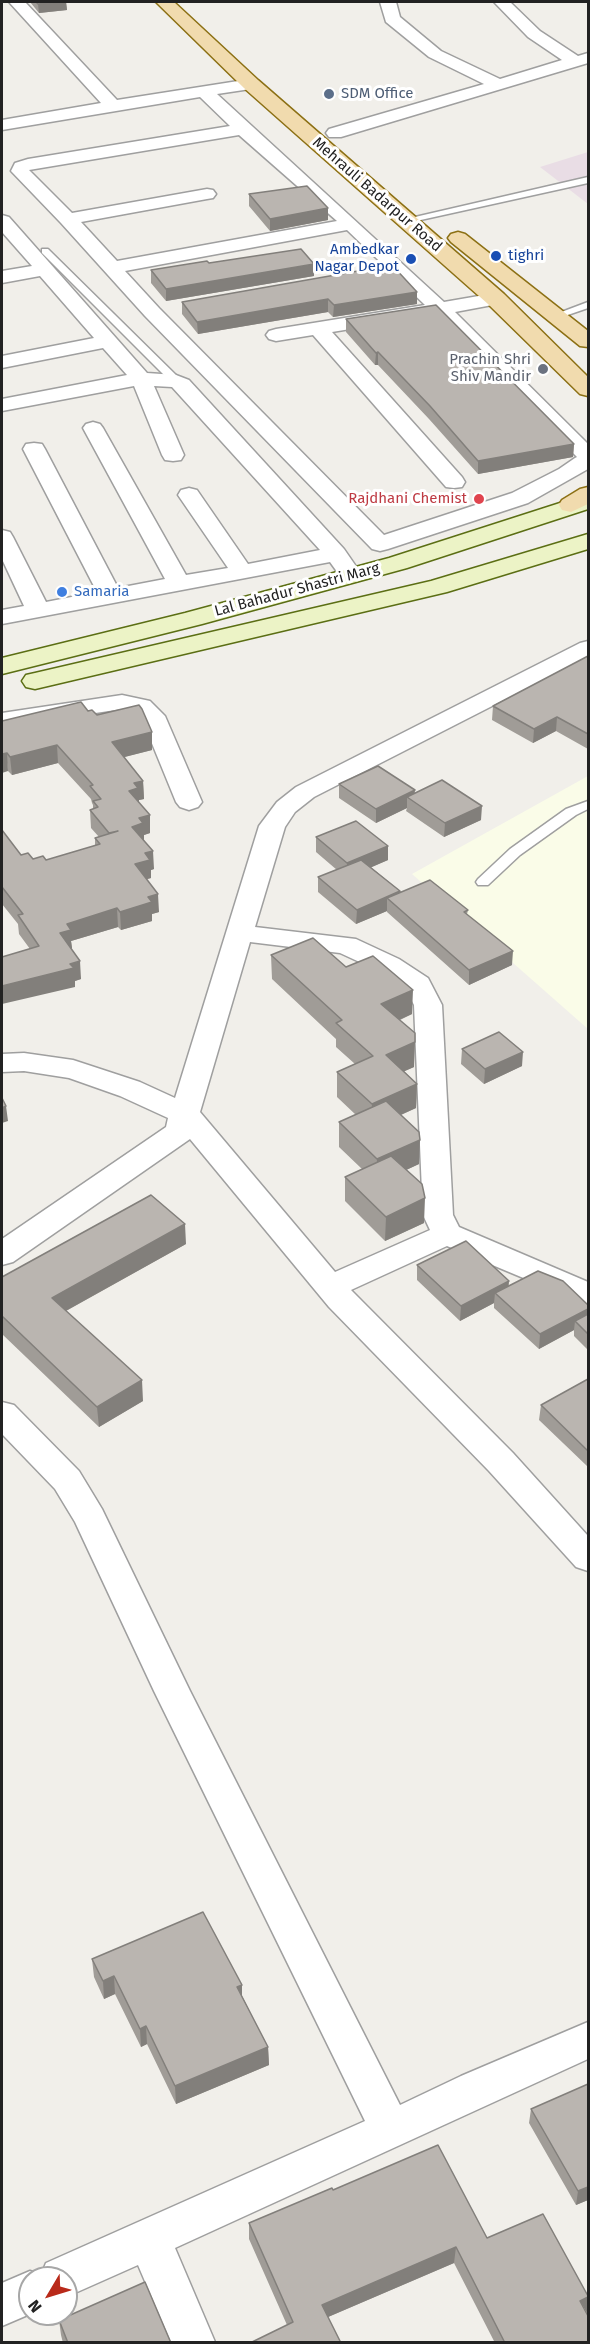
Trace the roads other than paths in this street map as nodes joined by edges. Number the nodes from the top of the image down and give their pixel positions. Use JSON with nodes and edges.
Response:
{"nodes":[{"id":1,"x":17,"y":2,"type":"edge"},
{"id":2,"x":164,"y":2,"type":"edge"},
{"id":3,"x":186,"y":2,"type":"edge"},
{"id":4,"x":388,"y":2,"type":"edge"},
{"id":5,"x":502,"y":2,"type":"edge"},
{"id":6,"x":221,"y":33,"type":"junction"},
{"id":7,"x":201,"y":36,"type":"junction"},
{"id":8,"x":247,"y":55,"type":"dead end"},
{"id":9,"x":582,"y":60,"type":"edge"},
{"id":10,"x":251,"y":84,"type":"junction"},
{"id":11,"x":500,"y":85,"type":"junction"},
{"id":12,"x":204,"y":92,"type":"junction"},
{"id":13,"x":112,"y":105,"type":"junction"},
{"id":14,"x":318,"y":118,"type":"dead end"},
{"id":15,"x":2,"y":125,"type":"edge"},
{"id":16,"x":243,"y":129,"type":"junction"},
{"id":17,"x":335,"y":133,"type":"junction"},
{"id":18,"x":378,"y":171,"type":"dead end"},
{"id":19,"x":588,"y":180,"type":"edge"},
{"id":20,"x":207,"y":194,"type":"dead end"},
{"id":21,"x":412,"y":200,"type":"dead end"},
{"id":22,"x":429,"y":215,"type":"junction"},
{"id":23,"x":68,"y":219,"type":"junction"},
{"id":24,"x":407,"y":220,"type":"junction"},
{"id":25,"x":2,"y":221,"type":"edge"},
{"id":26,"x":351,"y":224,"type":"junction"},
{"id":27,"x":45,"y":260,"type":"junction"},
{"id":28,"x":111,"y":268,"type":"junction"},
{"id":29,"x":398,"y":269,"type":"junction"},
{"id":30,"x":375,"y":273,"type":"edge"},
{"id":31,"x":2,"y":277,"type":"edge"},
{"id":32,"x":496,"y":299,"type":"junction"},
{"id":33,"x":588,"y":305,"type":"edge"},
{"id":34,"x":175,"y":308,"type":"dead end"},
{"id":35,"x":440,"y":308,"type":"junction"},
{"id":36,"x":152,"y":312,"type":"junction"},
{"id":37,"x":556,"y":316,"type":"junction"},
{"id":38,"x":318,"y":328,"type":"junction"},
{"id":39,"x":276,"y":335,"type":"dead end"},
{"id":40,"x":107,"y":341,"type":"junction"},
{"id":41,"x":588,"y":341,"type":"edge"},
{"id":42,"x":4,"y":357,"type":"edge"},
{"id":43,"x":141,"y":379,"type":"junction"},
{"id":44,"x":176,"y":381,"type":"junction"},
{"id":45,"x":588,"y":389,"type":"edge"},
{"id":46,"x":2,"y":405,"type":"edge"},
{"id":47,"x":93,"y":428,"type":"dead end"},
{"id":48,"x":34,"y":449,"type":"dead end"},
{"id":49,"x":173,"y":455,"type":"dead end"},
{"id":50,"x":454,"y":482,"type":"dead end"},
{"id":51,"x":189,"y":495,"type":"dead end"},
{"id":52,"x":583,"y":500,"type":"edge"},
{"id":53,"x":2,"y":537,"type":"edge"},
{"id":54,"x":588,"y":541,"type":"edge"},
{"id":55,"x":336,"y":554,"type":"junction"},
{"id":56,"x":243,"y":573,"type":"junction"},
{"id":57,"x":351,"y":575,"type":"junction"},
{"id":58,"x":179,"y":584,"type":"junction"},
{"id":59,"x":111,"y":597,"type":"junction"},
{"id":60,"x":38,"y":610,"type":"junction"},
{"id":61,"x":2,"y":617,"type":"edge"},
{"id":62,"x":588,"y":648,"type":"edge"},
{"id":63,"x":2,"y":666,"type":"edge"},
{"id":64,"x":2,"y":688,"type":"edge"},
{"id":65,"x":2,"y":720,"type":"edge"},
{"id":66,"x":189,"y":802,"type":"dead end"},
{"id":67,"x":588,"y":805,"type":"edge"},
{"id":68,"x":483,"y":882,"type":"dead end"},
{"id":69,"x":239,"y":933,"type":"junction"},
{"id":70,"x":2,"y":1063,"type":"edge"},
{"id":71,"x":186,"y":1115,"type":"junction"},
{"id":72,"x":447,"y":1234,"type":"junction"},
{"id":73,"x":2,"y":1254,"type":"edge"},
{"id":74,"x":330,"y":1287,"type":"junction"},
{"id":75,"x":588,"y":1294,"type":"edge"},
{"id":76,"x":2,"y":1414,"type":"edge"},
{"id":77,"x":588,"y":1558,"type":"edge"},
{"id":78,"x":588,"y":2040,"type":"edge"},
{"id":79,"x":391,"y":2130,"type":"junction"},
{"id":80,"x":149,"y":2239,"type":"junction"},
{"id":81,"x":78,"y":2270,"type":"edge"},
{"id":82,"x":18,"y":2298,"type":"edge"},
{"id":83,"x":2,"y":2305,"type":"edge"},
{"id":84,"x":193,"y":2343,"type":"edge"}],
"edges":[{"from":1,"to":13,"type":"street"},
{"from":2,"to":7,"type":"main road","name":"Mehrauli Badarpur Road"},
{"from":3,"to":6,"type":"main road"},
{"from":4,"to":11,"type":"street"},
{"from":5,"to":9,"type":"street"},
{"from":6,"to":7,"type":"main road"},
{"from":6,"to":8,"type":"main road"},
{"from":7,"to":10,"type":"main road","name":"Mehrauli Badarpur Road"},
{"from":9,"to":11,"type":"street"},
{"from":10,"to":12,"type":"street"},
{"from":10,"to":24,"type":"main road","name":"Mehrauli Badarpur Road"},
{"from":11,"to":17,"type":"street"},
{"from":12,"to":13,"type":"street"},
{"from":12,"to":16,"type":"street"},
{"from":13,"to":15,"type":"street"},
{"from":14,"to":17,"type":"main road","name":"Mehrauli Badarpur Road"},
{"from":16,"to":23,"type":"street"},
{"from":16,"to":26,"type":"street"},
{"from":17,"to":18,"type":"main road","name":"Mehrauli Badarpur Road"},
{"from":19,"to":22,"type":"lane"},
{"from":20,"to":23,"type":"street"},
{"from":21,"to":22,"type":"main road","name":"Mehrauli Badarpur Road"},
{"from":22,"to":24,"type":"lane"},
{"from":22,"to":37,"type":"main road","name":"Mehrauli Badarpur Road"},
{"from":23,"to":28,"type":"street"},
{"from":24,"to":32,"type":"main road","name":"Mehrauli Badarpur Road"},
{"from":25,"to":27,"type":"street"},
{"from":26,"to":28,"type":"street"},
{"from":26,"to":29,"type":"street"},
{"from":27,"to":31,"type":"street"},
{"from":27,"to":40,"type":"street"},
{"from":27,"to":44,"type":"lane"},
{"from":28,"to":36,"type":"street"},
{"from":29,"to":30,"type":"street"},
{"from":29,"to":35,"type":"street"},
{"from":32,"to":35,"type":"street"},
{"from":32,"to":45,"type":"main road","name":"Mehrauli Badarpur Road"},
{"from":33,"to":37,"type":"lane"},
{"from":34,"to":36,"type":"street"},
{"from":35,"to":36,"type":"street"},
{"from":35,"to":38,"type":"street"},
{"from":37,"to":41,"type":"main road"},
{"from":38,"to":39,"type":"street"},
{"from":38,"to":50,"type":"street"},
{"from":40,"to":42,"type":"street"},
{"from":40,"to":43,"type":"street"},
{"from":43,"to":44,"type":"street"},
{"from":43,"to":46,"type":"street"},
{"from":43,"to":49,"type":"street"},
{"from":44,"to":55,"type":"street"},
{"from":47,"to":58,"type":"street"},
{"from":48,"to":59,"type":"street"},
{"from":51,"to":56,"type":"street"},
{"from":52,"to":57,"type":"main road","name":"Lal Bahadur Shastri Marg"},
{"from":53,"to":60,"type":"street"},
{"from":54,"to":64,"type":"main road","name":"Lal Bahadur Shastri Marg"},
{"from":55,"to":56,"type":"street"},
{"from":55,"to":57,"type":"street"},
{"from":56,"to":58,"type":"street"},
{"from":57,"to":63,"type":"main road","name":"Lal Bahadur Shastri Marg"},
{"from":58,"to":59,"type":"street"},
{"from":59,"to":60,"type":"street"},
{"from":60,"to":61,"type":"street"},
{"from":62,"to":69,"type":"street"},
{"from":65,"to":66,"type":"street"},
{"from":67,"to":68,"type":"lane"},
{"from":69,"to":71,"type":"street"},
{"from":69,"to":72,"type":"street"},
{"from":70,"to":71,"type":"street"},
{"from":71,"to":73,"type":"street"},
{"from":71,"to":74,"type":"street"},
{"from":72,"to":74,"type":"street"},
{"from":72,"to":75,"type":"street"},
{"from":74,"to":77,"type":"street"},
{"from":76,"to":79,"type":"street"},
{"from":78,"to":79,"type":"street"},
{"from":79,"to":80,"type":"street"},
{"from":80,"to":81,"type":"street"},
{"from":80,"to":84,"type":"street"},
{"from":82,"to":83,"type":"street"}]}
